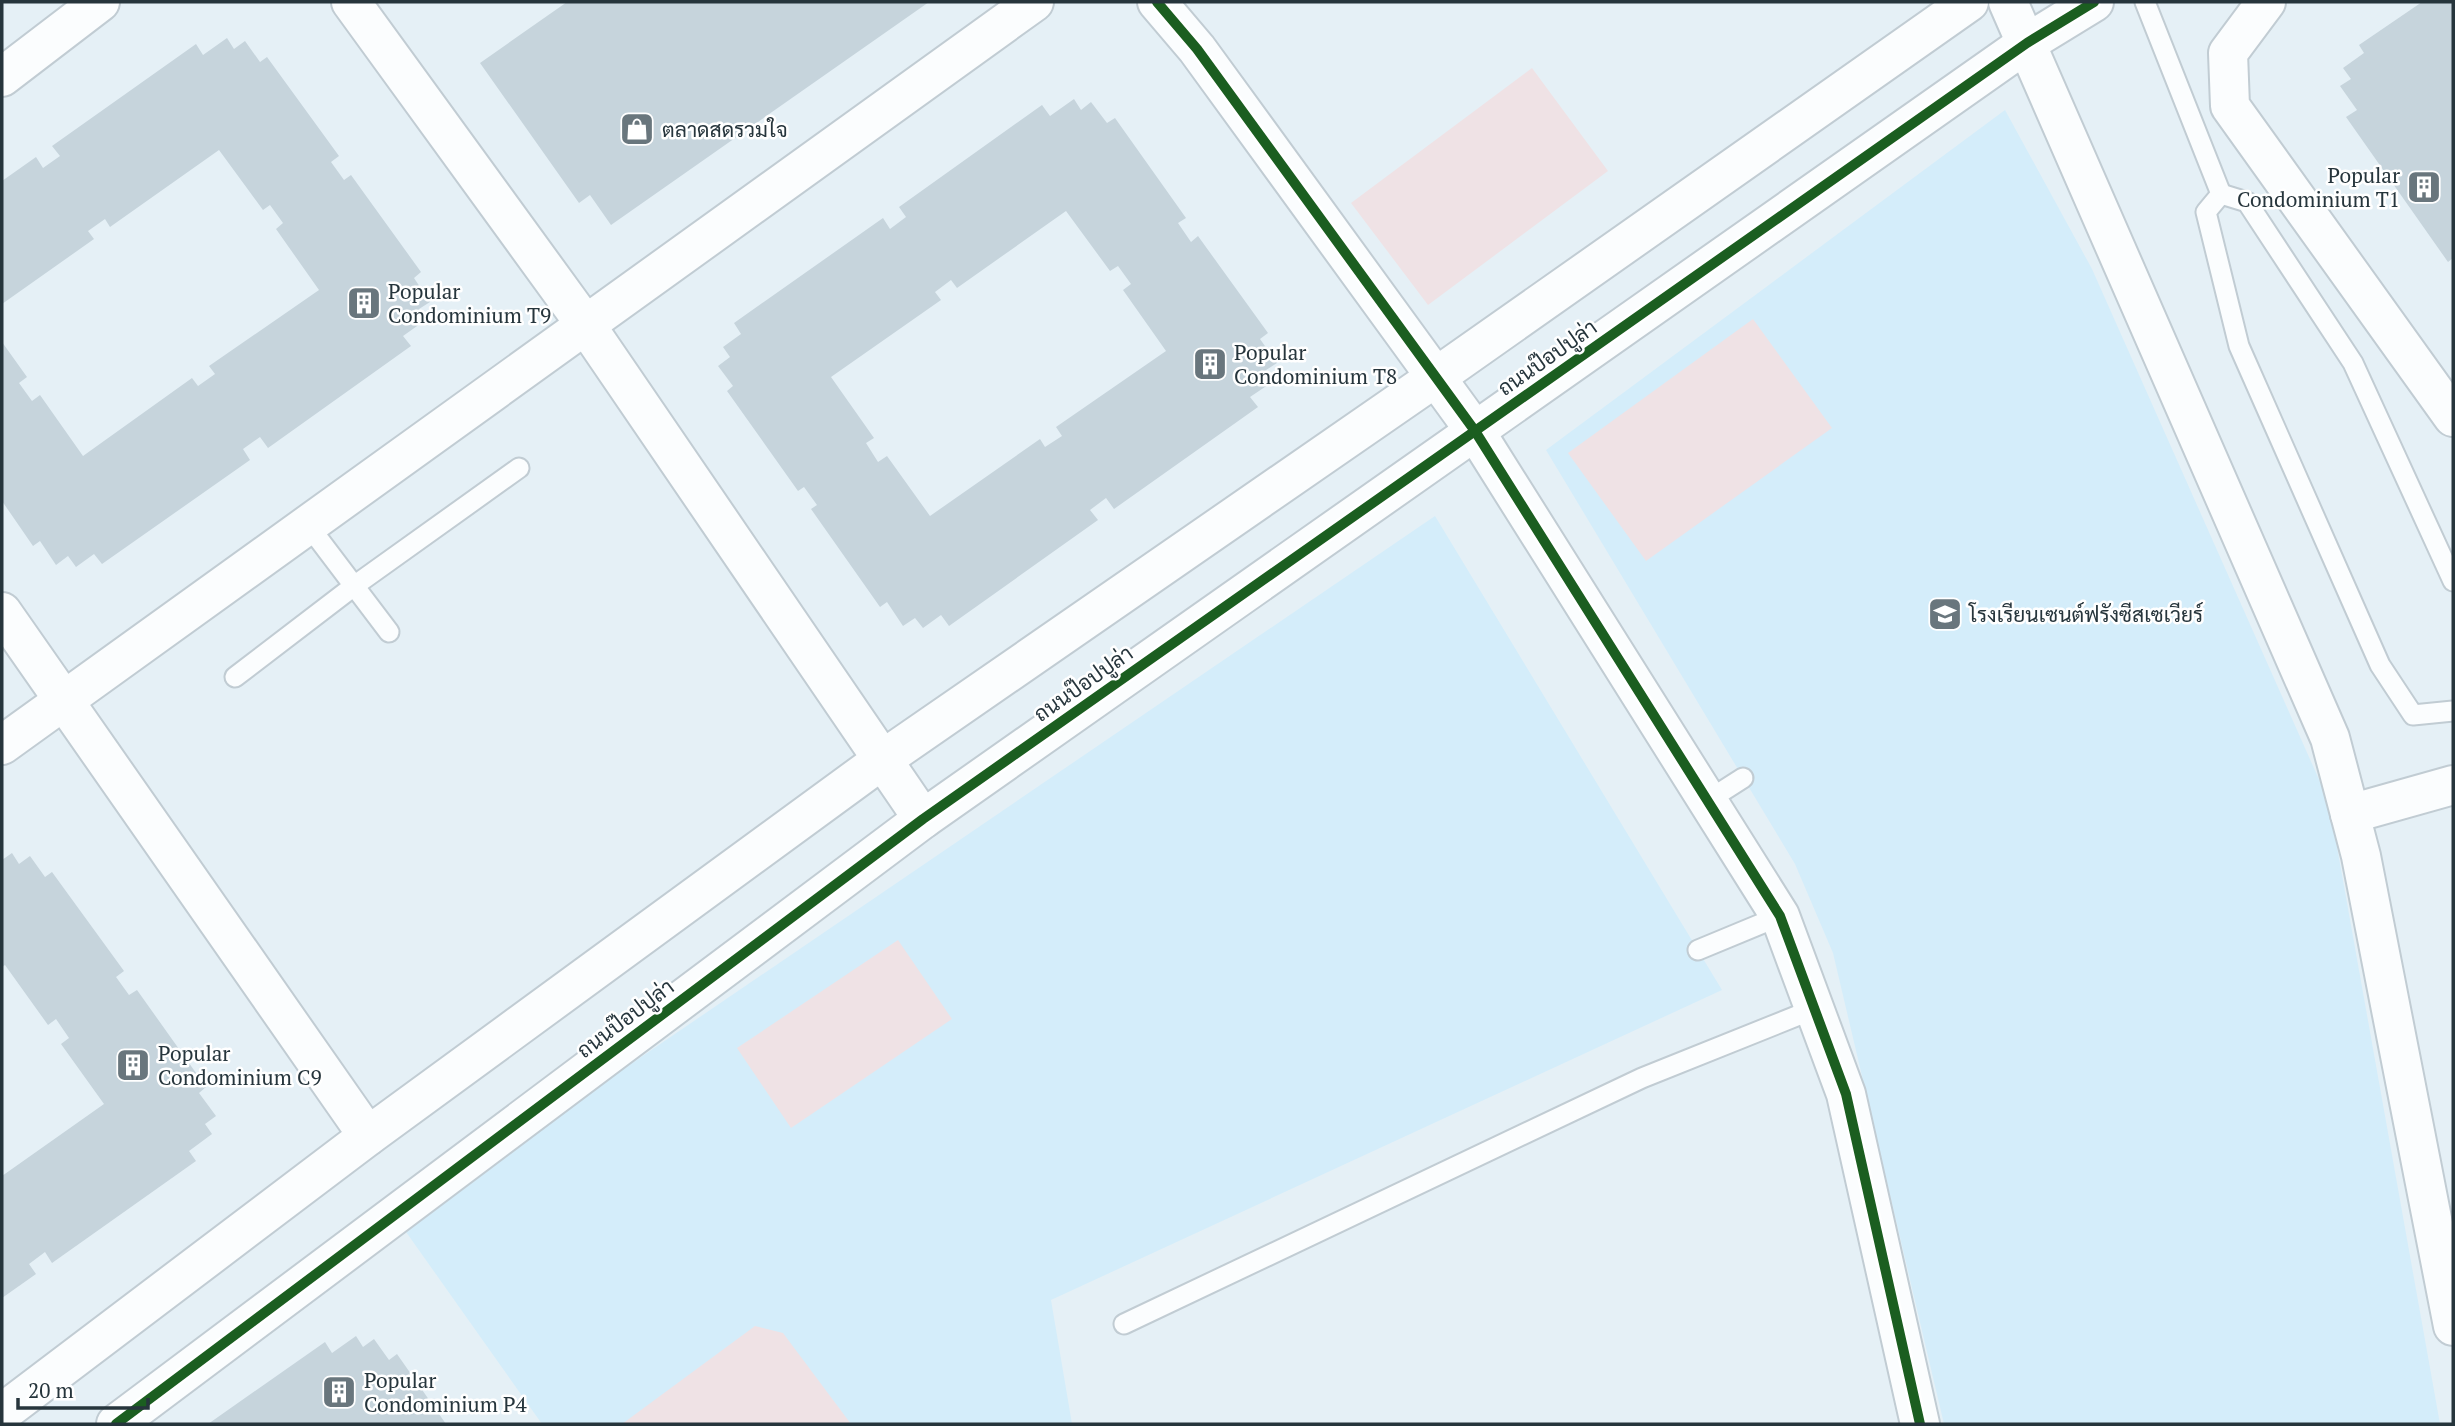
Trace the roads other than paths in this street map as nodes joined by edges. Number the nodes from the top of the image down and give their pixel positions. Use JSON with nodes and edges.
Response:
{"nodes":[{"id":1,"x":100,"y":2,"type":"edge"},
{"id":2,"x":351,"y":2,"type":"edge"},
{"id":3,"x":1034,"y":2,"type":"edge"},
{"id":4,"x":1157,"y":2,"type":"edge"},
{"id":5,"x":1969,"y":2,"type":"edge"},
{"id":6,"x":2008,"y":2,"type":"edge"},
{"id":7,"x":2094,"y":2,"type":"edge"},
{"id":8,"x":2145,"y":2,"type":"edge"},
{"id":9,"x":2266,"y":2,"type":"edge"},
{"id":10,"x":2027,"y":43,"type":"junction"},
{"id":11,"x":2,"y":76,"type":"edge"},
{"id":12,"x":2221,"y":194,"type":"junction"},
{"id":13,"x":585,"y":324,"type":"junction"},
{"id":14,"x":1436,"y":377,"type":"junction"},
{"id":15,"x":2453,"y":417,"type":"edge"},
{"id":16,"x":1475,"y":432,"type":"junction"},
{"id":17,"x":519,"y":468,"type":"dead end"},
{"id":18,"x":308,"y":525,"type":"junction"},
{"id":19,"x":2453,"y":581,"type":"edge"},
{"id":20,"x":354,"y":586,"type":"junction"},
{"id":21,"x":2,"y":612,"type":"edge"},
{"id":22,"x":389,"y":632,"type":"dead end"},
{"id":23,"x":235,"y":677,"type":"dead end"},
{"id":24,"x":62,"y":700,"type":"junction"},
{"id":25,"x":2453,"y":711,"type":"edge"},
{"id":26,"x":2,"y":745,"type":"edge"},
{"id":27,"x":882,"y":760,"type":"junction"},
{"id":28,"x":1743,"y":778,"type":"dead end"},
{"id":29,"x":2453,"y":785,"type":"edge"},
{"id":30,"x":1707,"y":801,"type":"junction"},
{"id":31,"x":2350,"y":814,"type":"junction"},
{"id":32,"x":923,"y":819,"type":"junction"},
{"id":33,"x":1780,"y":916,"type":"junction"},
{"id":34,"x":1698,"y":950,"type":"dead end"},
{"id":35,"x":1814,"y":1009,"type":"junction"},
{"id":36,"x":368,"y":1136,"type":"junction"},
{"id":37,"x":1124,"y":1324,"type":"dead end"},
{"id":38,"x":2453,"y":1326,"type":"edge"},
{"id":39,"x":2,"y":1413,"type":"edge"},
{"id":40,"x":116,"y":1424,"type":"edge"},
{"id":41,"x":1920,"y":1424,"type":"edge"}],
"edges":[{"from":1,"to":11,"type":"street"},
{"from":2,"to":13,"type":"street"},
{"from":3,"to":13,"type":"street"},
{"from":4,"to":14,"type":"street"},
{"from":5,"to":14,"type":"street"},
{"from":6,"to":10,"type":"street"},
{"from":7,"to":10,"type":"street","name":"ถนนป๊อปปูล่า"},
{"from":8,"to":12,"type":"lane"},
{"from":9,"to":15,"type":"street"},
{"from":10,"to":16,"type":"street","name":"ถนนป๊อปปูล่า"},
{"from":10,"to":31,"type":"street"},
{"from":12,"to":19,"type":"lane"},
{"from":12,"to":25,"type":"lane"},
{"from":13,"to":18,"type":"street"},
{"from":13,"to":27,"type":"street"},
{"from":14,"to":16,"type":"street"},
{"from":14,"to":27,"type":"street"},
{"from":16,"to":30,"type":"street"},
{"from":16,"to":32,"type":"street","name":"ถนนป๊อปปูล่า"},
{"from":17,"to":20,"type":"lane"},
{"from":18,"to":20,"type":"lane"},
{"from":18,"to":24,"type":"street"},
{"from":20,"to":22,"type":"lane"},
{"from":20,"to":23,"type":"lane"},
{"from":21,"to":24,"type":"street"},
{"from":24,"to":26,"type":"street"},
{"from":24,"to":36,"type":"street"},
{"from":27,"to":32,"type":"street"},
{"from":27,"to":36,"type":"street"},
{"from":28,"to":30,"type":"lane"},
{"from":29,"to":31,"type":"street"},
{"from":30,"to":33,"type":"street"},
{"from":31,"to":38,"type":"street"},
{"from":32,"to":40,"type":"street","name":"ถนนป๊อปปูล่า"},
{"from":33,"to":34,"type":"lane"},
{"from":33,"to":35,"type":"street"},
{"from":35,"to":37,"type":"lane"},
{"from":35,"to":41,"type":"street"},
{"from":36,"to":39,"type":"street"}]}
